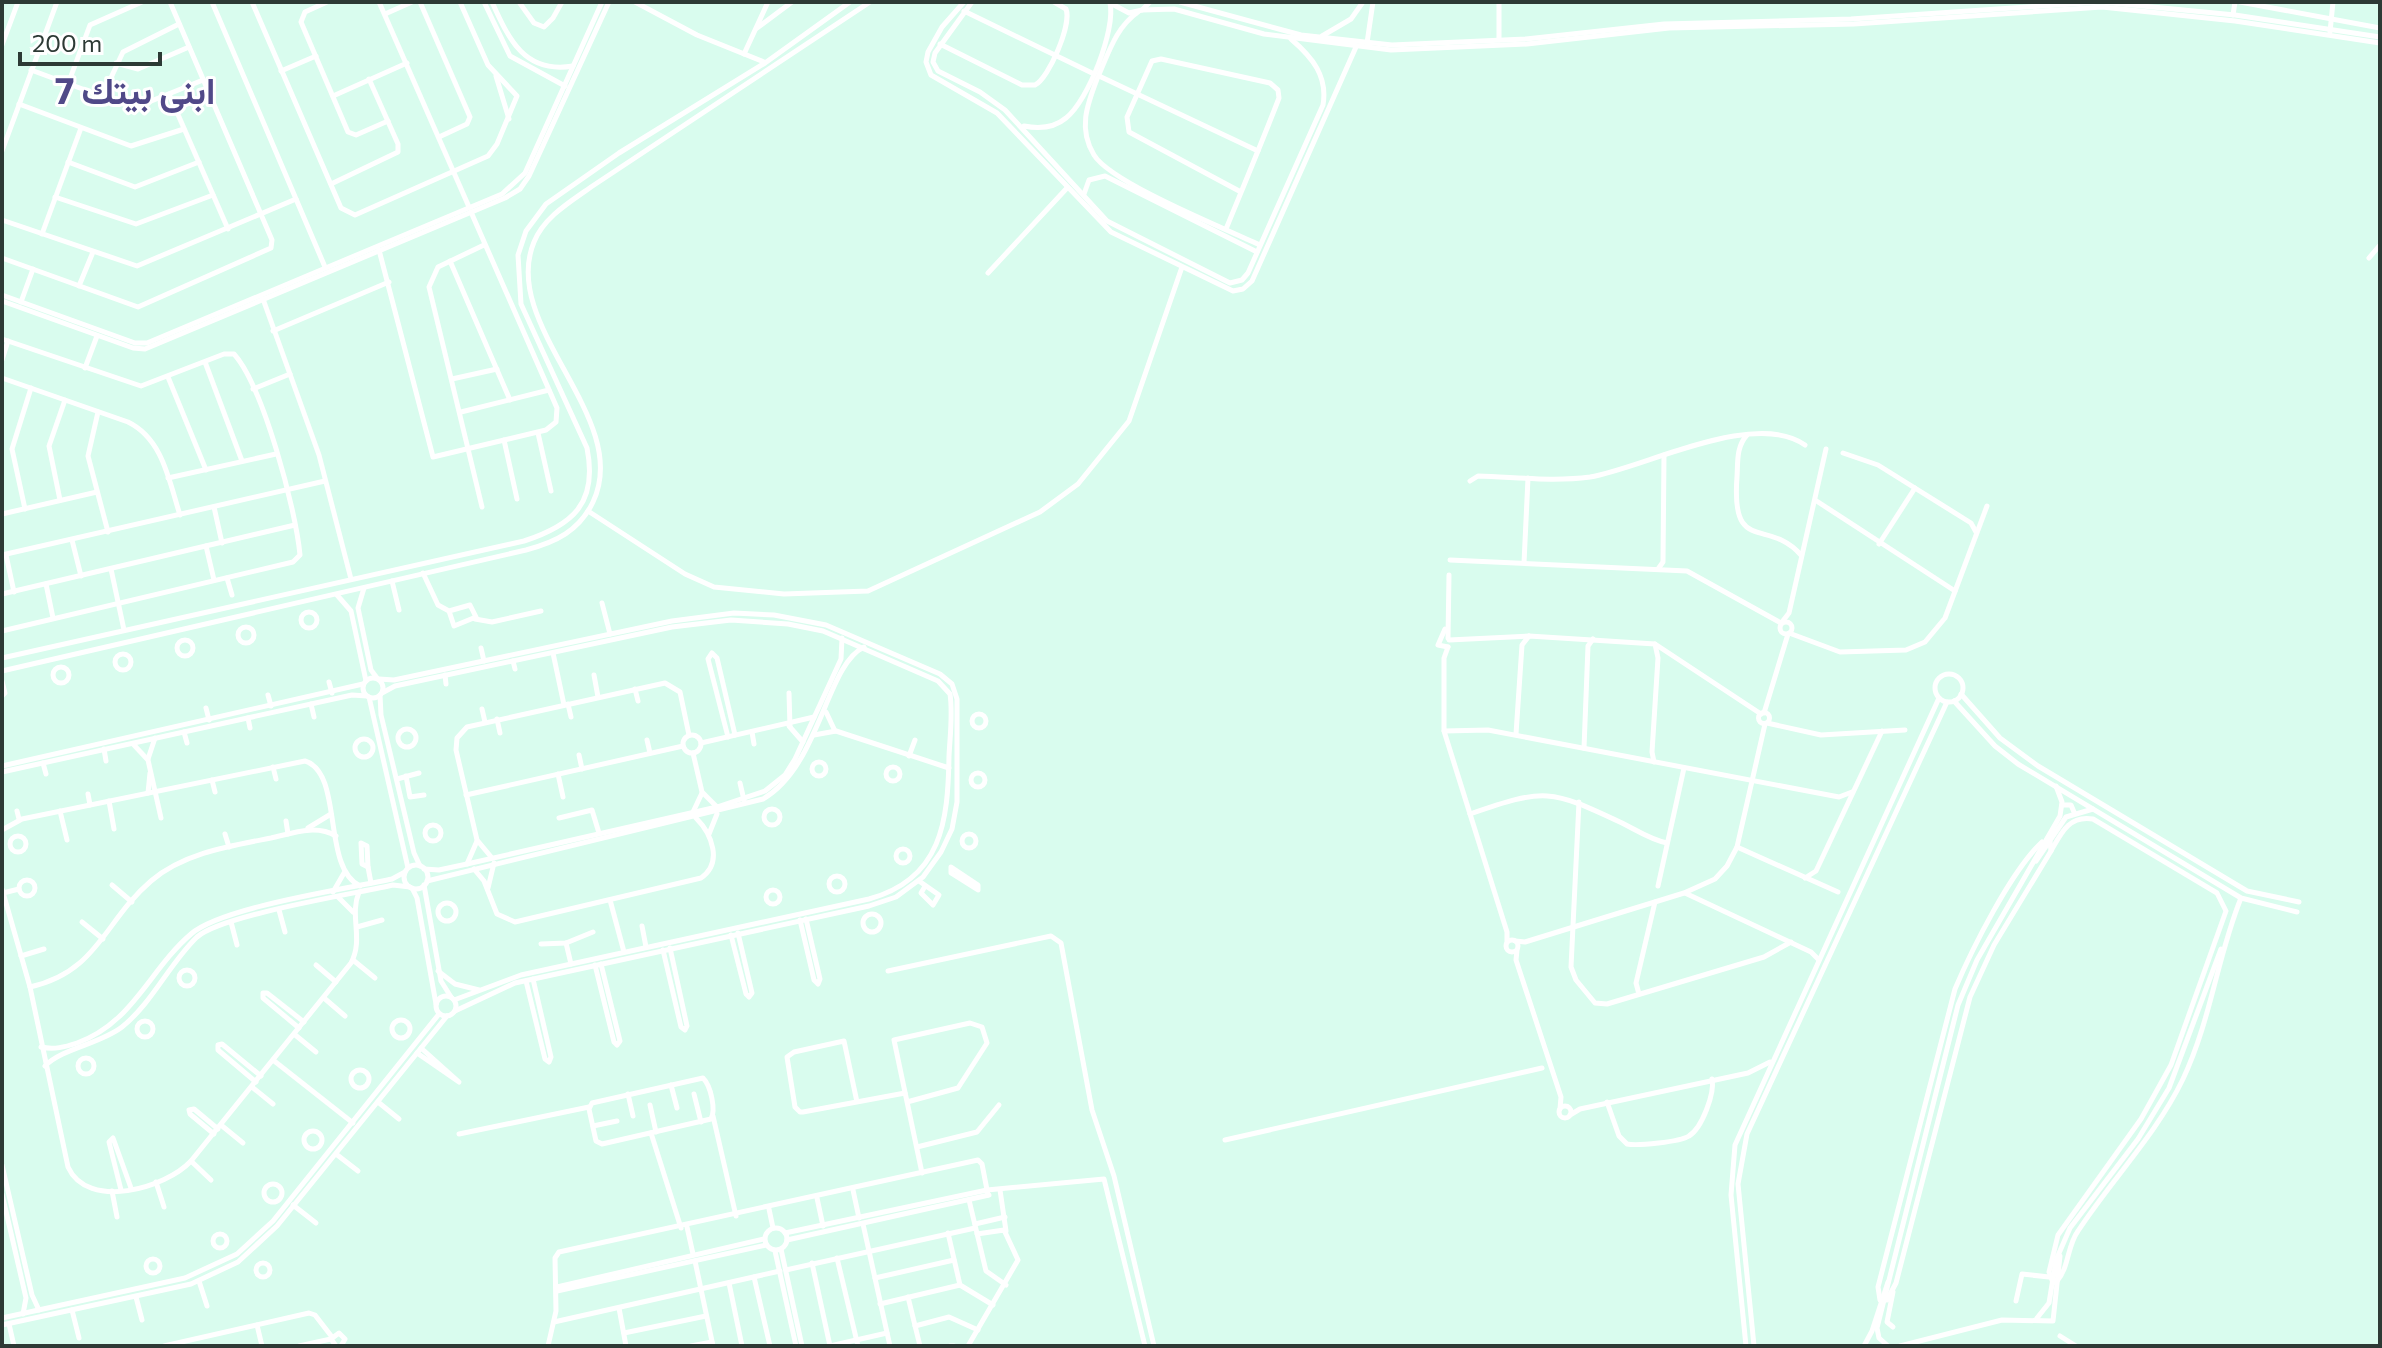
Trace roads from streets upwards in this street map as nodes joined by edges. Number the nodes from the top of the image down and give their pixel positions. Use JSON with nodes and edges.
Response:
{"nodes":[{"id":1,"x":18,"y":2,"type":"edge"},
{"id":2,"x":57,"y":2,"type":"edge"},
{"id":3,"x":142,"y":2,"type":"edge"},
{"id":4,"x":170,"y":2,"type":"edge"},
{"id":5,"x":212,"y":2,"type":"edge"},
{"id":6,"x":252,"y":2,"type":"edge"},
{"id":7,"x":327,"y":2,"type":"edge"},
{"id":8,"x":379,"y":2,"type":"edge"},
{"id":9,"x":412,"y":2,"type":"edge"},
{"id":10,"x":420,"y":2,"type":"edge"},
{"id":11,"x":460,"y":2,"type":"edge"},
{"id":12,"x":484,"y":2,"type":"edge"},
{"id":13,"x":492,"y":2,"type":"edge"},
{"id":14,"x":519,"y":2,"type":"edge"},
{"id":15,"x":562,"y":2,"type":"edge"},
{"id":16,"x":602,"y":2,"type":"edge"},
{"id":17,"x":609,"y":2,"type":"edge"},
{"id":18,"x":635,"y":2,"type":"edge"},
{"id":19,"x":768,"y":2,"type":"edge"},
{"id":20,"x":792,"y":2,"type":"edge"},
{"id":21,"x":870,"y":2,"type":"edge"},
{"id":22,"x":964,"y":2,"type":"edge"},
{"id":23,"x":972,"y":2,"type":"edge"},
{"id":24,"x":1054,"y":2,"type":"edge"},
{"id":25,"x":1109,"y":2,"type":"edge"},
{"id":26,"x":1150,"y":2,"type":"edge"},
{"id":27,"x":1180,"y":2,"type":"edge"},
{"id":28,"x":1363,"y":2,"type":"edge"},
{"id":29,"x":1373,"y":2,"type":"edge"},
{"id":30,"x":1499,"y":2,"type":"edge"},
{"id":31,"x":2101,"y":2,"type":"edge"},
{"id":32,"x":2237,"y":2,"type":"edge"},
{"id":33,"x":2331,"y":2,"type":"edge"},
{"id":34,"x":848,"y":4,"type":"edge"},
{"id":35,"x":649,"y":5,"type":"edge"},
{"id":36,"x":964,"y":11,"type":"junction"},
{"id":37,"x":1140,"y":11,"type":"junction"},
{"id":38,"x":385,"y":14,"type":"junction"},
{"id":39,"x":850,"y":15,"type":"junction"},
{"id":40,"x":2330,"y":16,"type":"junction"},
{"id":41,"x":2234,"y":18,"type":"junction"},
{"id":42,"x":179,"y":24,"type":"junction"},
{"id":43,"x":1645,"y":28,"type":"junction"},
{"id":44,"x":2380,"y":28,"type":"edge"},
{"id":45,"x":754,"y":30,"type":"junction"},
{"id":46,"x":2330,"y":33,"type":"junction"},
{"id":47,"x":1319,"y":37,"type":"junction"},
{"id":48,"x":1290,"y":38,"type":"junction"},
{"id":49,"x":1499,"y":40,"type":"junction"},
{"id":50,"x":2380,"y":40,"type":"edge"},
{"id":51,"x":1367,"y":43,"type":"junction"},
{"id":52,"x":940,"y":44,"type":"junction"},
{"id":53,"x":2,"y":45,"type":"edge"},
{"id":54,"x":189,"y":47,"type":"junction"},
{"id":55,"x":1356,"y":47,"type":"junction"},
{"id":56,"x":744,"y":54,"type":"junction"},
{"id":57,"x":1054,"y":55,"type":"junction"},
{"id":58,"x":316,"y":56,"type":"junction"},
{"id":59,"x":116,"y":63,"type":"junction"},
{"id":60,"x":407,"y":63,"type":"junction"},
{"id":61,"x":765,"y":63,"type":"junction"},
{"id":62,"x":543,"y":65,"type":"junction"},
{"id":63,"x":575,"y":65,"type":"junction"},
{"id":64,"x":31,"y":70,"type":"junction"},
{"id":65,"x":281,"y":71,"type":"junction"},
{"id":66,"x":540,"y":72,"type":"junction"},
{"id":67,"x":495,"y":75,"type":"junction"},
{"id":68,"x":1096,"y":75,"type":"junction"},
{"id":69,"x":369,"y":79,"type":"junction"},
{"id":70,"x":203,"y":80,"type":"junction"},
{"id":71,"x":68,"y":84,"type":"junction"},
{"id":72,"x":566,"y":87,"type":"junction"},
{"id":73,"x":1136,"y":93,"type":"junction"},
{"id":74,"x":169,"y":94,"type":"junction"},
{"id":75,"x":333,"y":96,"type":"junction"},
{"id":76,"x":102,"y":97,"type":"junction"},
{"id":77,"x":19,"y":104,"type":"junction"},
{"id":78,"x":685,"y":112,"type":"junction"},
{"id":79,"x":509,"y":119,"type":"junction"},
{"id":80,"x":388,"y":121,"type":"junction"},
{"id":81,"x":691,"y":122,"type":"junction"},
{"id":82,"x":666,"y":124,"type":"junction"},
{"id":83,"x":1021,"y":125,"type":"junction"},
{"id":84,"x":81,"y":128,"type":"junction"},
{"id":85,"x":184,"y":129,"type":"junction"},
{"id":86,"x":5,"y":136,"type":"edge"},
{"id":87,"x":671,"y":136,"type":"junction"},
{"id":88,"x":439,"y":137,"type":"junction"},
{"id":89,"x":2,"y":151,"type":"edge"},
{"id":90,"x":1258,"y":151,"type":"junction"},
{"id":91,"x":68,"y":162,"type":"junction"},
{"id":92,"x":199,"y":162,"type":"junction"},
{"id":93,"x":454,"y":171,"type":"junction"},
{"id":94,"x":331,"y":184,"type":"junction"},
{"id":95,"x":1067,"y":188,"type":"junction"},
{"id":96,"x":1241,"y":192,"type":"junction"},
{"id":97,"x":213,"y":195,"type":"junction"},
{"id":98,"x":1084,"y":195,"type":"junction"},
{"id":99,"x":55,"y":197,"type":"junction"},
{"id":100,"x":296,"y":199,"type":"junction"},
{"id":101,"x":470,"y":210,"type":"junction"},
{"id":102,"x":261,"y":214,"type":"junction"},
{"id":103,"x":2,"y":220,"type":"edge"},
{"id":104,"x":228,"y":229,"type":"junction"},
{"id":105,"x":1226,"y":229,"type":"junction"},
{"id":106,"x":42,"y":234,"type":"junction"},
{"id":107,"x":484,"y":245,"type":"junction"},
{"id":108,"x":1260,"y":245,"type":"junction"},
{"id":109,"x":2380,"y":245,"type":"edge"},
{"id":110,"x":379,"y":250,"type":"junction"},
{"id":111,"x":93,"y":252,"type":"junction"},
{"id":112,"x":1257,"y":252,"type":"junction"},
{"id":113,"x":2,"y":258,"type":"edge"},
{"id":114,"x":352,"y":258,"type":"junction"},
{"id":115,"x":2369,"y":258,"type":"dead end"},
{"id":116,"x":450,"y":261,"type":"junction"},
{"id":117,"x":325,"y":267,"type":"junction"},
{"id":118,"x":1182,"y":267,"type":"junction"},
{"id":119,"x":33,"y":269,"type":"junction"},
{"id":120,"x":988,"y":273,"type":"dead end"},
{"id":121,"x":389,"y":282,"type":"junction"},
{"id":122,"x":79,"y":286,"type":"junction"},
{"id":123,"x":2,"y":295,"type":"edge"},
{"id":124,"x":263,"y":299,"type":"junction"},
{"id":125,"x":2,"y":301,"type":"edge"},
{"id":126,"x":21,"y":302,"type":"junction"},
{"id":127,"x":64,"y":321,"type":"junction"},
{"id":128,"x":273,"y":331,"type":"junction"},
{"id":129,"x":547,"y":331,"type":"junction"},
{"id":130,"x":97,"y":336,"type":"junction"},
{"id":131,"x":536,"y":336,"type":"junction"},
{"id":132,"x":527,"y":339,"type":"junction"},
{"id":133,"x":5,"y":340,"type":"edge"},
{"id":134,"x":2,"y":360,"type":"edge"},
{"id":135,"x":205,"y":362,"type":"junction"},
{"id":136,"x":85,"y":368,"type":"junction"},
{"id":137,"x":497,"y":369,"type":"junction"},
{"id":138,"x":290,"y":374,"type":"junction"},
{"id":139,"x":168,"y":377,"type":"junction"},
{"id":140,"x":2,"y":378,"type":"edge"},
{"id":141,"x":452,"y":379,"type":"junction"},
{"id":142,"x":31,"y":388,"type":"junction"},
{"id":143,"x":253,"y":389,"type":"junction"},
{"id":144,"x":550,"y":390,"type":"junction"},
{"id":145,"x":65,"y":400,"type":"junction"},
{"id":146,"x":510,"y":400,"type":"junction"},
{"id":147,"x":98,"y":412,"type":"junction"},
{"id":148,"x":461,"y":412,"type":"junction"},
{"id":149,"x":538,"y":433,"type":"junction"},
{"id":150,"x":1747,"y":435,"type":"junction"},
{"id":151,"x":1730,"y":437,"type":"junction"},
{"id":152,"x":504,"y":440,"type":"junction"},
{"id":153,"x":1805,"y":445,"type":"dead end"},
{"id":154,"x":1739,"y":447,"type":"junction"},
{"id":155,"x":471,"y":448,"type":"junction"},
{"id":156,"x":1826,"y":449,"type":"dead end"},
{"id":157,"x":1843,"y":453,"type":"dead end"},
{"id":158,"x":276,"y":454,"type":"junction"},
{"id":159,"x":1664,"y":455,"type":"junction"},
{"id":160,"x":242,"y":461,"type":"junction"},
{"id":161,"x":206,"y":470,"type":"junction"},
{"id":162,"x":168,"y":478,"type":"junction"},
{"id":163,"x":1528,"y":478,"type":"junction"},
{"id":164,"x":325,"y":481,"type":"junction"},
{"id":165,"x":1470,"y":481,"type":"dead end"},
{"id":166,"x":1915,"y":488,"type":"junction"},
{"id":167,"x":287,"y":491,"type":"junction"},
{"id":168,"x":551,"y":491,"type":"dead end"},
{"id":169,"x":97,"y":492,"type":"junction"},
{"id":170,"x":517,"y":499,"type":"dead end"},
{"id":171,"x":1815,"y":499,"type":"junction"},
{"id":172,"x":60,"y":500,"type":"junction"},
{"id":173,"x":1987,"y":506,"type":"dead end"},
{"id":174,"x":214,"y":507,"type":"junction"},
{"id":175,"x":482,"y":507,"type":"dead end"},
{"id":176,"x":25,"y":509,"type":"junction"},
{"id":177,"x":1825,"y":509,"type":"junction"},
{"id":178,"x":1812,"y":510,"type":"junction"},
{"id":179,"x":588,"y":511,"type":"junction"},
{"id":180,"x":2,"y":514,"type":"edge"},
{"id":181,"x":180,"y":515,"type":"junction"},
{"id":182,"x":1982,"y":519,"type":"junction"},
{"id":183,"x":1971,"y":523,"type":"junction"},
{"id":184,"x":295,"y":525,"type":"junction"},
{"id":185,"x":108,"y":532,"type":"junction"},
{"id":186,"x":1977,"y":533,"type":"junction"},
{"id":187,"x":72,"y":540,"type":"junction"},
{"id":188,"x":222,"y":543,"type":"junction"},
{"id":189,"x":1804,"y":544,"type":"junction"},
{"id":190,"x":1879,"y":544,"type":"junction"},
{"id":191,"x":206,"y":546,"type":"junction"},
{"id":192,"x":1793,"y":547,"type":"junction"},
{"id":193,"x":4,"y":555,"type":"edge"},
{"id":194,"x":1802,"y":556,"type":"junction"},
{"id":195,"x":1450,"y":560,"type":"dead end"},
{"id":196,"x":1663,"y":562,"type":"junction"},
{"id":197,"x":1524,"y":563,"type":"junction"},
{"id":198,"x":111,"y":569,"type":"junction"},
{"id":199,"x":1658,"y":569,"type":"junction"},
{"id":200,"x":1668,"y":570,"type":"junction"},
{"id":201,"x":423,"y":573,"type":"junction"},
{"id":202,"x":1449,"y":575,"type":"dead end"},
{"id":203,"x":81,"y":576,"type":"junction"},
{"id":204,"x":227,"y":578,"type":"junction"},
{"id":205,"x":351,"y":579,"type":"junction"},
{"id":206,"x":214,"y":581,"type":"junction"},
{"id":207,"x":392,"y":581,"type":"junction"},
{"id":208,"x":46,"y":584,"type":"junction"},
{"id":209,"x":365,"y":587,"type":"junction"},
{"id":210,"x":1955,"y":591,"type":"junction"},
{"id":211,"x":14,"y":592,"type":"junction"},
{"id":212,"x":2,"y":594,"type":"edge"},
{"id":213,"x":336,"y":594,"type":"junction"},
{"id":214,"x":232,"y":595,"type":"dead end"},
{"id":215,"x":305,"y":601,"type":"junction"},
{"id":216,"x":119,"y":603,"type":"junction"},
{"id":217,"x":602,"y":603,"type":"dead end"},
{"id":218,"x":399,"y":610,"type":"dead end"},
{"id":219,"x":449,"y":611,"type":"junction"},
{"id":220,"x":541,"y":611,"type":"dead end"},
{"id":221,"x":308,"y":613,"type":"dead end"},
{"id":222,"x":1789,"y":613,"type":"junction"},
{"id":223,"x":242,"y":615,"type":"junction"},
{"id":224,"x":54,"y":619,"type":"junction"},
{"id":225,"x":475,"y":619,"type":"junction"},
{"id":226,"x":1781,"y":626,"type":"junction"},
{"id":227,"x":245,"y":627,"type":"dead end"},
{"id":228,"x":180,"y":629,"type":"junction"},
{"id":229,"x":1790,"y":630,"type":"junction"},
{"id":230,"x":2,"y":631,"type":"edge"},
{"id":231,"x":124,"y":631,"type":"junction"},
{"id":232,"x":610,"y":634,"type":"junction"},
{"id":233,"x":624,"y":634,"type":"junction"},
{"id":234,"x":1514,"y":636,"type":"junction"},
{"id":235,"x":1529,"y":636,"type":"junction"},
{"id":236,"x":841,"y":637,"type":"junction"},
{"id":237,"x":1583,"y":638,"type":"junction"},
{"id":238,"x":1593,"y":639,"type":"junction"},
{"id":239,"x":183,"y":640,"type":"dead end"},
{"id":240,"x":1447,"y":642,"type":"junction"},
{"id":241,"x":119,"y":643,"type":"junction"},
{"id":242,"x":1655,"y":644,"type":"junction"},
{"id":243,"x":1522,"y":645,"type":"junction"},
{"id":244,"x":1782,"y":645,"type":"junction"},
{"id":245,"x":1588,"y":646,"type":"junction"},
{"id":246,"x":864,"y":647,"type":"junction"},
{"id":247,"x":481,"y":648,"type":"dead end"},
{"id":248,"x":1670,"y":650,"type":"junction"},
{"id":249,"x":553,"y":653,"type":"junction"},
{"id":250,"x":121,"y":654,"type":"dead end"},
{"id":251,"x":2,"y":658,"type":"edge"},
{"id":252,"x":57,"y":658,"type":"junction"},
{"id":253,"x":1444,"y":658,"type":"junction"},
{"id":254,"x":1658,"y":658,"type":"junction"},
{"id":255,"x":844,"y":660,"type":"junction"},
{"id":256,"x":484,"y":661,"type":"junction"},
{"id":257,"x":513,"y":661,"type":"junction"},
{"id":258,"x":60,"y":668,"type":"dead end"},
{"id":259,"x":515,"y":669,"type":"dead end"},
{"id":260,"x":2,"y":671,"type":"edge"},
{"id":261,"x":445,"y":675,"type":"junction"},
{"id":262,"x":594,"y":675,"type":"dead end"},
{"id":263,"x":378,"y":679,"type":"junction"},
{"id":264,"x":2,"y":681,"type":"edge"},
{"id":265,"x":329,"y":682,"type":"dead end"},
{"id":266,"x":364,"y":682,"type":"junction"},
{"id":267,"x":446,"y":684,"type":"dead end"},
{"id":268,"x":635,"y":689,"type":"junction"},
{"id":269,"x":351,"y":692,"type":"junction"},
{"id":270,"x":332,"y":693,"type":"junction"},
{"id":271,"x":789,"y":693,"type":"dead end"},
{"id":272,"x":381,"y":694,"type":"junction"},
{"id":273,"x":1961,"y":694,"type":"junction"},
{"id":274,"x":268,"y":695,"type":"dead end"},
{"id":275,"x":2,"y":696,"type":"edge"},
{"id":276,"x":368,"y":696,"type":"junction"},
{"id":277,"x":598,"y":697,"type":"junction"},
{"id":278,"x":1939,"y":698,"type":"junction"},
{"id":279,"x":638,"y":701,"type":"dead end"},
{"id":280,"x":1951,"y":701,"type":"junction"},
{"id":281,"x":311,"y":704,"type":"junction"},
{"id":282,"x":566,"y":705,"type":"junction"},
{"id":283,"x":271,"y":706,"type":"junction"},
{"id":284,"x":206,"y":708,"type":"dead end"},
{"id":285,"x":482,"y":709,"type":"dead end"},
{"id":286,"x":826,"y":710,"type":"junction"},
{"id":287,"x":314,"y":717,"type":"dead end"},
{"id":288,"x":571,"y":717,"type":"dead end"},
{"id":289,"x":815,"y":717,"type":"junction"},
{"id":290,"x":248,"y":718,"type":"junction"},
{"id":291,"x":1764,"y":718,"type":"junction"},
{"id":292,"x":229,"y":719,"type":"junction"},
{"id":293,"x":497,"y":719,"type":"junction"},
{"id":294,"x":209,"y":720,"type":"junction"},
{"id":295,"x":957,"y":720,"type":"junction"},
{"id":296,"x":971,"y":721,"type":"dead end"},
{"id":297,"x":485,"y":722,"type":"junction"},
{"id":298,"x":788,"y":725,"type":"junction"},
{"id":299,"x":250,"y":728,"type":"dead end"},
{"id":300,"x":1905,"y":730,"type":"dead end"},
{"id":301,"x":836,"y":731,"type":"junction"},
{"id":302,"x":1444,"y":731,"type":"junction"},
{"id":303,"x":1882,"y":731,"type":"junction"},
{"id":304,"x":184,"y":732,"type":"junction"},
{"id":305,"x":752,"y":732,"type":"junction"},
{"id":306,"x":500,"y":733,"type":"dead end"},
{"id":307,"x":1867,"y":733,"type":"junction"},
{"id":308,"x":1516,"y":734,"type":"junction"},
{"id":309,"x":689,"y":735,"type":"junction"},
{"id":310,"x":813,"y":735,"type":"junction"},
{"id":311,"x":731,"y":736,"type":"junction"},
{"id":312,"x":156,"y":738,"type":"junction"},
{"id":313,"x":1582,"y":738,"type":"junction"},
{"id":314,"x":647,"y":740,"type":"dead end"},
{"id":315,"x":915,"y":740,"type":"dead end"},
{"id":316,"x":399,"y":741,"type":"dead end"},
{"id":317,"x":132,"y":743,"type":"junction"},
{"id":318,"x":187,"y":743,"type":"dead end"},
{"id":319,"x":701,"y":743,"type":"junction"},
{"id":320,"x":803,"y":743,"type":"junction"},
{"id":321,"x":386,"y":744,"type":"junction"},
{"id":322,"x":754,"y":744,"type":"dead end"},
{"id":323,"x":1875,"y":744,"type":"junction"},
{"id":324,"x":372,"y":746,"type":"dead end"},
{"id":325,"x":683,"y":746,"type":"junction"},
{"id":326,"x":1576,"y":746,"type":"junction"},
{"id":327,"x":1584,"y":748,"type":"junction"},
{"id":328,"x":104,"y":749,"type":"junction"},
{"id":329,"x":1652,"y":752,"type":"junction"},
{"id":330,"x":650,"y":753,"type":"junction"},
{"id":331,"x":693,"y":753,"type":"junction"},
{"id":332,"x":899,"y":753,"type":"junction"},
{"id":333,"x":66,"y":755,"type":"junction"},
{"id":334,"x":579,"y":755,"type":"dead end"},
{"id":335,"x":909,"y":756,"type":"junction"},
{"id":336,"x":148,"y":760,"type":"junction"},
{"id":337,"x":1645,"y":760,"type":"junction"},
{"id":338,"x":2029,"y":760,"type":"junction"},
{"id":339,"x":106,"y":761,"type":"dead end"},
{"id":340,"x":801,"y":761,"type":"junction"},
{"id":341,"x":1654,"y":762,"type":"junction"},
{"id":342,"x":43,"y":763,"type":"junction"},
{"id":343,"x":2,"y":766,"type":"edge"},
{"id":344,"x":812,"y":766,"type":"dead end"},
{"id":345,"x":896,"y":766,"type":"dead end"},
{"id":346,"x":273,"y":767,"type":"junction"},
{"id":347,"x":949,"y":768,"type":"junction"},
{"id":348,"x":1684,"y":768,"type":"junction"},
{"id":349,"x":2025,"y":768,"type":"junction"},
{"id":350,"x":582,"y":769,"type":"junction"},
{"id":351,"x":2,"y":772,"type":"edge"},
{"id":352,"x":150,"y":772,"type":"junction"},
{"id":353,"x":419,"y":773,"type":"dead end"},
{"id":354,"x":46,"y":774,"type":"dead end"},
{"id":355,"x":558,"y":774,"type":"junction"},
{"id":356,"x":406,"y":776,"type":"junction"},
{"id":357,"x":276,"y":779,"type":"dead end"},
{"id":358,"x":397,"y":779,"type":"junction"},
{"id":359,"x":212,"y":780,"type":"junction"},
{"id":360,"x":957,"y":780,"type":"junction"},
{"id":361,"x":970,"y":780,"type":"dead end"},
{"id":362,"x":1751,"y":782,"type":"junction"},
{"id":363,"x":740,"y":783,"type":"dead end"},
{"id":364,"x":2056,"y":786,"type":"junction"},
{"id":365,"x":156,"y":792,"type":"junction"},
{"id":366,"x":215,"y":792,"type":"dead end"},
{"id":367,"x":702,"y":792,"type":"junction"},
{"id":368,"x":1852,"y":792,"type":"junction"},
{"id":369,"x":148,"y":793,"type":"junction"},
{"id":370,"x":88,"y":794,"type":"dead end"},
{"id":371,"x":424,"y":795,"type":"dead end"},
{"id":372,"x":466,"y":795,"type":"junction"},
{"id":373,"x":563,"y":797,"type":"dead end"},
{"id":374,"x":1839,"y":797,"type":"junction"},
{"id":375,"x":763,"y":799,"type":"junction"},
{"id":376,"x":744,"y":800,"type":"junction"},
{"id":377,"x":109,"y":801,"type":"junction"},
{"id":378,"x":1579,"y":802,"type":"junction"},
{"id":379,"x":90,"y":805,"type":"junction"},
{"id":380,"x":2062,"y":805,"type":"junction"},
{"id":381,"x":1845,"y":807,"type":"junction"},
{"id":382,"x":718,"y":809,"type":"junction"},
{"id":383,"x":769,"y":809,"type":"dead end"},
{"id":384,"x":2094,"y":809,"type":"junction"},
{"id":385,"x":17,"y":811,"type":"dead end"},
{"id":386,"x":60,"y":811,"type":"junction"},
{"id":387,"x":2074,"y":812,"type":"junction"},
{"id":388,"x":331,"y":814,"type":"junction"},
{"id":389,"x":1470,"y":814,"type":"junction"},
{"id":390,"x":694,"y":815,"type":"junction"},
{"id":391,"x":161,"y":818,"type":"dead end"},
{"id":392,"x":559,"y":818,"type":"dead end"},
{"id":393,"x":678,"y":818,"type":"junction"},
{"id":394,"x":16,"y":820,"type":"junction"},
{"id":395,"x":286,"y":821,"type":"dead end"},
{"id":396,"x":114,"y":829,"type":"dead end"},
{"id":397,"x":2,"y":830,"type":"edge"},
{"id":398,"x":304,"y":831,"type":"junction"},
{"id":399,"x":599,"y":833,"type":"junction"},
{"id":400,"x":225,"y":834,"type":"dead end"},
{"id":401,"x":288,"y":834,"type":"junction"},
{"id":402,"x":425,"y":834,"type":"dead end"},
{"id":403,"x":709,"y":835,"type":"junction"},
{"id":404,"x":950,"y":835,"type":"junction"},
{"id":405,"x":16,"y":836,"type":"dead end"},
{"id":406,"x":336,"y":836,"type":"junction"},
{"id":407,"x":406,"y":837,"type":"junction"},
{"id":408,"x":396,"y":838,"type":"dead end"},
{"id":409,"x":961,"y":838,"type":"dead end"},
{"id":410,"x":67,"y":840,"type":"dead end"},
{"id":411,"x":477,"y":840,"type":"junction"},
{"id":412,"x":2048,"y":840,"type":"junction"},
{"id":413,"x":1667,"y":843,"type":"junction"},
{"id":414,"x":229,"y":847,"type":"junction"},
{"id":415,"x":1737,"y":847,"type":"junction"},
{"id":416,"x":2162,"y":850,"type":"junction"},
{"id":417,"x":2051,"y":851,"type":"junction"},
{"id":418,"x":2151,"y":851,"type":"junction"},
{"id":419,"x":937,"y":856,"type":"junction"},
{"id":420,"x":493,"y":861,"type":"junction"},
{"id":421,"x":908,"y":862,"type":"dead end"},
{"id":422,"x":470,"y":866,"type":"junction"},
{"id":423,"x":368,"y":867,"type":"dead end"},
{"id":424,"x":422,"y":867,"type":"junction"},
{"id":425,"x":950,"y":868,"type":"junction"},
{"id":426,"x":407,"y":870,"type":"junction"},
{"id":427,"x":1816,"y":871,"type":"junction"},
{"id":428,"x":344,"y":872,"type":"junction"},
{"id":429,"x":441,"y":872,"type":"junction"},
{"id":430,"x":918,"y":872,"type":"junction"},
{"id":431,"x":1805,"y":878,"type":"junction"},
{"id":432,"x":919,"y":881,"type":"junction"},
{"id":433,"x":392,"y":882,"type":"junction"},
{"id":434,"x":371,"y":883,"type":"junction"},
{"id":435,"x":425,"y":883,"type":"junction"},
{"id":436,"x":1818,"y":883,"type":"junction"},
{"id":437,"x":112,"y":885,"type":"dead end"},
{"id":438,"x":1658,"y":886,"type":"dead end"},
{"id":439,"x":411,"y":887,"type":"junction"},
{"id":440,"x":1699,"y":887,"type":"junction"},
{"id":441,"x":924,"y":888,"type":"dead end"},
{"id":442,"x":19,"y":889,"type":"dead end"},
{"id":443,"x":360,"y":889,"type":"junction"},
{"id":444,"x":488,"y":889,"type":"junction"},
{"id":445,"x":3,"y":891,"type":"edge"},
{"id":446,"x":838,"y":892,"type":"dead end"},
{"id":447,"x":1838,"y":892,"type":"dead end"},
{"id":448,"x":1684,"y":893,"type":"junction"},
{"id":449,"x":2253,"y":893,"type":"junction"},
{"id":450,"x":336,"y":895,"type":"junction"},
{"id":451,"x":2241,"y":898,"type":"junction"},
{"id":452,"x":610,"y":900,"type":"junction"},
{"id":453,"x":2250,"y":901,"type":"junction"},
{"id":454,"x":132,"y":902,"type":"junction"},
{"id":455,"x":2299,"y":902,"type":"dead end"},
{"id":456,"x":1702,"y":903,"type":"junction"},
{"id":457,"x":774,"y":905,"type":"dead end"},
{"id":458,"x":841,"y":905,"type":"junction"},
{"id":459,"x":869,"y":906,"type":"junction"},
{"id":460,"x":1650,"y":906,"type":"junction"},
{"id":461,"x":279,"y":910,"type":"junction"},
{"id":462,"x":2297,"y":912,"type":"dead end"},
{"id":463,"x":353,"y":913,"type":"junction"},
{"id":464,"x":871,"y":913,"type":"dead end"},
{"id":465,"x":439,"y":914,"type":"dead end"},
{"id":466,"x":428,"y":917,"type":"junction"},
{"id":467,"x":777,"y":918,"type":"junction"},
{"id":468,"x":382,"y":920,"type":"dead end"},
{"id":469,"x":803,"y":920,"type":"junction"},
{"id":470,"x":2223,"y":921,"type":"junction"},
{"id":471,"x":82,"y":922,"type":"dead end"},
{"id":472,"x":231,"y":922,"type":"junction"},
{"id":473,"x":2231,"y":923,"type":"junction"},
{"id":474,"x":642,"y":926,"type":"dead end"},
{"id":475,"x":357,"y":927,"type":"junction"},
{"id":476,"x":1570,"y":928,"type":"junction"},
{"id":477,"x":285,"y":932,"type":"dead end"},
{"id":478,"x":593,"y":932,"type":"dead end"},
{"id":479,"x":734,"y":934,"type":"junction"},
{"id":480,"x":1775,"y":935,"type":"junction"},
{"id":481,"x":103,"y":939,"type":"junction"},
{"id":482,"x":691,"y":940,"type":"junction"},
{"id":483,"x":1791,"y":942,"type":"junction"},
{"id":484,"x":566,"y":943,"type":"junction"},
{"id":485,"x":541,"y":944,"type":"dead end"},
{"id":486,"x":1514,"y":944,"type":"junction"},
{"id":487,"x":237,"y":945,"type":"dead end"},
{"id":488,"x":646,"y":947,"type":"junction"},
{"id":489,"x":2223,"y":947,"type":"junction"},
{"id":490,"x":44,"y":949,"type":"dead end"},
{"id":491,"x":666,"y":949,"type":"junction"},
{"id":492,"x":1822,"y":950,"type":"junction"},
{"id":493,"x":624,"y":952,"type":"junction"},
{"id":494,"x":1775,"y":952,"type":"junction"},
{"id":495,"x":1811,"y":952,"type":"junction"},
{"id":496,"x":21,"y":956,"type":"junction"},
{"id":497,"x":812,"y":956,"type":"dead end"},
{"id":498,"x":1969,"y":957,"type":"junction"},
{"id":499,"x":1818,"y":959,"type":"junction"},
{"id":500,"x":353,"y":960,"type":"junction"},
{"id":501,"x":1516,"y":960,"type":"junction"},
{"id":502,"x":1980,"y":962,"type":"junction"},
{"id":503,"x":571,"y":964,"type":"junction"},
{"id":504,"x":598,"y":964,"type":"junction"},
{"id":505,"x":316,"y":965,"type":"dead end"},
{"id":506,"x":2220,"y":965,"type":"junction"},
{"id":507,"x":172,"y":967,"type":"junction"},
{"id":508,"x":438,"y":971,"type":"junction"},
{"id":509,"x":888,"y":971,"type":"dead end"},
{"id":510,"x":744,"y":972,"type":"dead end"},
{"id":511,"x":180,"y":973,"type":"dead end"},
{"id":512,"x":155,"y":977,"type":"junction"},
{"id":513,"x":534,"y":977,"type":"junction"},
{"id":514,"x":375,"y":978,"type":"dead end"},
{"id":515,"x":161,"y":981,"type":"junction"},
{"id":516,"x":336,"y":982,"type":"junction"},
{"id":517,"x":2207,"y":986,"type":"junction"},
{"id":518,"x":30,"y":987,"type":"junction"},
{"id":519,"x":480,"y":990,"type":"junction"},
{"id":520,"x":1639,"y":994,"type":"junction"},
{"id":521,"x":324,"y":998,"type":"junction"},
{"id":522,"x":452,"y":999,"type":"junction"},
{"id":523,"x":279,"y":1001,"type":"junction"},
{"id":524,"x":436,"y":1004,"type":"junction"},
{"id":525,"x":680,"y":1006,"type":"dead end"},
{"id":526,"x":274,"y":1007,"type":"junction"},
{"id":527,"x":455,"y":1011,"type":"junction"},
{"id":528,"x":439,"y":1014,"type":"junction"},
{"id":529,"x":345,"y":1016,"type":"dead end"},
{"id":530,"x":447,"y":1016,"type":"junction"},
{"id":531,"x":133,"y":1017,"type":"junction"},
{"id":532,"x":304,"y":1022,"type":"junction"},
{"id":533,"x":140,"y":1023,"type":"dead end"},
{"id":534,"x":612,"y":1024,"type":"dead end"},
{"id":535,"x":299,"y":1028,"type":"junction"},
{"id":536,"x":294,"y":1034,"type":"junction"},
{"id":537,"x":407,"y":1035,"type":"dead end"},
{"id":538,"x":544,"y":1041,"type":"dead end"},
{"id":539,"x":40,"y":1046,"type":"junction"},
{"id":540,"x":82,"y":1048,"type":"junction"},
{"id":541,"x":418,"y":1048,"type":"junction"},
{"id":542,"x":316,"y":1052,"type":"dead end"},
{"id":543,"x":85,"y":1058,"type":"dead end"},
{"id":544,"x":273,"y":1060,"type":"junction"},
{"id":545,"x":1771,"y":1062,"type":"junction"},
{"id":546,"x":45,"y":1066,"type":"junction"},
{"id":547,"x":1542,"y":1068,"type":"dead end"},
{"id":548,"x":448,"y":1073,"type":"dead end"},
{"id":549,"x":1748,"y":1073,"type":"junction"},
{"id":550,"x":261,"y":1076,"type":"junction"},
{"id":551,"x":1712,"y":1079,"type":"junction"},
{"id":552,"x":254,"y":1084,"type":"junction"},
{"id":553,"x":367,"y":1085,"type":"dead end"},
{"id":554,"x":671,"y":1085,"type":"junction"},
{"id":555,"x":1758,"y":1089,"type":"junction"},
{"id":556,"x":377,"y":1093,"type":"junction"},
{"id":557,"x":905,"y":1093,"type":"junction"},
{"id":558,"x":628,"y":1094,"type":"junction"},
{"id":559,"x":694,"y":1094,"type":"dead end"},
{"id":560,"x":1561,"y":1097,"type":"junction"},
{"id":561,"x":378,"y":1102,"type":"junction"},
{"id":562,"x":857,"y":1102,"type":"junction"},
{"id":563,"x":907,"y":1102,"type":"junction"},
{"id":564,"x":1607,"y":1102,"type":"junction"},
{"id":565,"x":273,"y":1104,"type":"dead end"},
{"id":566,"x":650,"y":1105,"type":"dead end"},
{"id":567,"x":999,"y":1105,"type":"dead end"},
{"id":568,"x":589,"y":1107,"type":"junction"},
{"id":569,"x":677,"y":1108,"type":"dead end"},
{"id":570,"x":1560,"y":1109,"type":"junction"},
{"id":571,"x":1569,"y":1110,"type":"junction"},
{"id":572,"x":633,"y":1116,"type":"dead end"},
{"id":573,"x":713,"y":1116,"type":"junction"},
{"id":574,"x":399,"y":1119,"type":"dead end"},
{"id":575,"x":617,"y":1121,"type":"dead end"},
{"id":576,"x":701,"y":1122,"type":"junction"},
{"id":577,"x":353,"y":1123,"type":"junction"},
{"id":578,"x":593,"y":1126,"type":"junction"},
{"id":579,"x":218,"y":1129,"type":"junction"},
{"id":580,"x":653,"y":1132,"type":"junction"},
{"id":581,"x":459,"y":1134,"type":"dead end"},
{"id":582,"x":1225,"y":1140,"type":"dead end"},
{"id":583,"x":243,"y":1143,"type":"dead end"},
{"id":584,"x":319,"y":1146,"type":"dead end"},
{"id":585,"x":917,"y":1147,"type":"junction"},
{"id":586,"x":328,"y":1153,"type":"junction"},
{"id":587,"x":336,"y":1154,"type":"junction"},
{"id":588,"x":191,"y":1161,"type":"junction"},
{"id":589,"x":2,"y":1165,"type":"edge"},
{"id":590,"x":1731,"y":1170,"type":"junction"},
{"id":591,"x":358,"y":1171,"type":"dead end"},
{"id":592,"x":1739,"y":1171,"type":"junction"},
{"id":593,"x":922,"y":1173,"type":"junction"},
{"id":594,"x":1115,"y":1179,"type":"junction"},
{"id":595,"x":1905,"y":1179,"type":"junction"},
{"id":596,"x":211,"y":1180,"type":"dead end"},
{"id":597,"x":1913,"y":1181,"type":"junction"},
{"id":598,"x":156,"y":1182,"type":"junction"},
{"id":599,"x":1108,"y":1183,"type":"junction"},
{"id":600,"x":1920,"y":1183,"type":"junction"},
{"id":601,"x":131,"y":1188,"type":"junction"},
{"id":602,"x":121,"y":1190,"type":"junction"},
{"id":603,"x":853,"y":1190,"type":"junction"},
{"id":604,"x":999,"y":1190,"type":"junction"},
{"id":605,"x":112,"y":1191,"type":"junction"},
{"id":606,"x":988,"y":1193,"type":"junction"},
{"id":607,"x":2,"y":1194,"type":"edge"},
{"id":608,"x":817,"y":1198,"type":"junction"},
{"id":609,"x":280,"y":1199,"type":"dead end"},
{"id":610,"x":969,"y":1200,"type":"junction"},
{"id":611,"x":290,"y":1204,"type":"junction"},
{"id":612,"x":3,"y":1205,"type":"edge"},
{"id":613,"x":164,"y":1207,"type":"dead end"},
{"id":614,"x":769,"y":1209,"type":"junction"},
{"id":615,"x":736,"y":1216,"type":"junction"},
{"id":616,"x":117,"y":1217,"type":"dead end"},
{"id":617,"x":1005,"y":1217,"type":"junction"},
{"id":618,"x":861,"y":1221,"type":"junction"},
{"id":619,"x":6,"y":1223,"type":"edge"},
{"id":620,"x":316,"y":1223,"type":"dead end"},
{"id":621,"x":823,"y":1226,"type":"junction"},
{"id":622,"x":684,"y":1227,"type":"junction"},
{"id":623,"x":773,"y":1228,"type":"junction"},
{"id":624,"x":976,"y":1229,"type":"junction"},
{"id":625,"x":1006,"y":1231,"type":"junction"},
{"id":626,"x":948,"y":1233,"type":"junction"},
{"id":627,"x":2062,"y":1236,"type":"junction"},
{"id":628,"x":786,"y":1237,"type":"junction"},
{"id":629,"x":2072,"y":1241,"type":"junction"},
{"id":630,"x":765,"y":1242,"type":"junction"},
{"id":631,"x":224,"y":1248,"type":"dead end"},
{"id":632,"x":778,"y":1250,"type":"junction"},
{"id":633,"x":869,"y":1250,"type":"junction"},
{"id":634,"x":249,"y":1253,"type":"junction"},
{"id":635,"x":19,"y":1254,"type":"junction"},
{"id":636,"x":231,"y":1258,"type":"junction"},
{"id":637,"x":694,"y":1258,"type":"junction"},
{"id":638,"x":837,"y":1258,"type":"junction"},
{"id":639,"x":954,"y":1260,"type":"junction"},
{"id":640,"x":812,"y":1263,"type":"junction"},
{"id":641,"x":258,"y":1264,"type":"dead end"},
{"id":642,"x":783,"y":1271,"type":"junction"},
{"id":643,"x":154,"y":1273,"type":"dead end"},
{"id":644,"x":754,"y":1277,"type":"junction"},
{"id":645,"x":875,"y":1278,"type":"junction"},
{"id":646,"x":2053,"y":1280,"type":"junction"},
{"id":647,"x":199,"y":1281,"type":"junction"},
{"id":648,"x":729,"y":1283,"type":"junction"},
{"id":649,"x":157,"y":1284,"type":"junction"},
{"id":650,"x":960,"y":1285,"type":"junction"},
{"id":651,"x":1006,"y":1285,"type":"junction"},
{"id":652,"x":557,"y":1289,"type":"junction"},
{"id":653,"x":701,"y":1290,"type":"junction"},
{"id":654,"x":1893,"y":1292,"type":"junction"},
{"id":655,"x":136,"y":1297,"type":"junction"},
{"id":656,"x":908,"y":1297,"type":"junction"},
{"id":657,"x":109,"y":1299,"type":"junction"},
{"id":658,"x":1883,"y":1300,"type":"junction"},
{"id":659,"x":2016,"y":1301,"type":"dead end"},
{"id":660,"x":880,"y":1304,"type":"junction"},
{"id":661,"x":993,"y":1305,"type":"junction"},
{"id":662,"x":207,"y":1306,"type":"dead end"},
{"id":663,"x":619,"y":1308,"type":"junction"},
{"id":664,"x":39,"y":1310,"type":"junction"},
{"id":665,"x":72,"y":1310,"type":"junction"},
{"id":666,"x":23,"y":1314,"type":"junction"},
{"id":667,"x":706,"y":1316,"type":"junction"},
{"id":668,"x":2,"y":1318,"type":"edge"},
{"id":669,"x":2037,"y":1318,"type":"junction"},
{"id":670,"x":142,"y":1320,"type":"dead end"},
{"id":671,"x":554,"y":1322,"type":"junction"},
{"id":672,"x":6,"y":1325,"type":"edge"},
{"id":673,"x":257,"y":1325,"type":"junction"},
{"id":674,"x":915,"y":1326,"type":"junction"},
{"id":675,"x":1893,"y":1327,"type":"dead end"},
{"id":676,"x":978,"y":1330,"type":"junction"},
{"id":677,"x":624,"y":1333,"type":"junction"},
{"id":678,"x":887,"y":1333,"type":"junction"},
{"id":679,"x":2060,"y":1336,"type":"dead end"},
{"id":680,"x":1869,"y":1337,"type":"junction"},
{"id":681,"x":79,"y":1338,"type":"dead end"},
{"id":682,"x":1879,"y":1338,"type":"junction"},
{"id":683,"x":857,"y":1343,"type":"edge"},
{"id":684,"x":339,"y":1344,"type":"edge"},
{"id":685,"x":712,"y":1344,"type":"edge"},
{"id":686,"x":14,"y":1346,"type":"edge"},
{"id":687,"x":164,"y":1346,"type":"edge"},
{"id":688,"x":262,"y":1346,"type":"edge"},
{"id":689,"x":299,"y":1346,"type":"edge"},
{"id":690,"x":325,"y":1346,"type":"edge"},
{"id":691,"x":548,"y":1346,"type":"edge"},
{"id":692,"x":626,"y":1346,"type":"edge"},
{"id":693,"x":691,"y":1346,"type":"edge"},
{"id":694,"x":742,"y":1346,"type":"edge"},
{"id":695,"x":770,"y":1346,"type":"edge"},
{"id":696,"x":799,"y":1346,"type":"edge"},
{"id":697,"x":830,"y":1346,"type":"edge"},
{"id":698,"x":890,"y":1346,"type":"edge"},
{"id":699,"x":920,"y":1346,"type":"edge"},
{"id":700,"x":968,"y":1346,"type":"edge"},
{"id":701,"x":1145,"y":1346,"type":"edge"},
{"id":702,"x":1154,"y":1346,"type":"edge"},
{"id":703,"x":1746,"y":1346,"type":"edge"},
{"id":704,"x":1754,"y":1346,"type":"edge"},
{"id":705,"x":1864,"y":1346,"type":"edge"},
{"id":706,"x":1874,"y":1346,"type":"edge"},
{"id":707,"x":1888,"y":1346,"type":"edge"},
{"id":708,"x":1900,"y":1346,"type":"edge"},
{"id":709,"x":2076,"y":1346,"type":"edge"}],
"edges":[{"from":1,"to":53,"type":"street"},
{"from":2,"to":64,"type":"street"},
{"from":3,"to":71,"type":"street"},
{"from":4,"to":42,"type":"street"},
{"from":5,"to":100,"type":"street"},
{"from":6,"to":65,"type":"street"},
{"from":7,"to":58,"type":"street"},
{"from":8,"to":38,"type":"street"},
{"from":9,"to":38,"type":"street"},
{"from":10,"to":88,"type":"street"},
{"from":11,"to":67,"type":"street"},
{"from":12,"to":66,"type":"street"},
{"from":13,"to":62,"type":"street"},
{"from":14,"to":15,"type":"street"},
{"from":16,"to":63,"type":"street"},
{"from":17,"to":63,"type":"street"},
{"from":18,"to":35,"type":"street"},
{"from":19,"to":45,"type":"street"},
{"from":20,"to":45,"type":"street"},
{"from":21,"to":39,"type":"street"},
{"from":22,"to":95,"type":"street"},
{"from":23,"to":36,"type":"street"},
{"from":24,"to":57,"type":"street"},
{"from":25,"to":37,"type":"street"},
{"from":25,"to":68,"type":"street"},
{"from":26,"to":37,"type":"street"},
{"from":27,"to":47,"type":"street"},
{"from":28,"to":47,"type":"street"},
{"from":29,"to":51,"type":"street"},
{"from":30,"to":49,"type":"street"},
{"from":31,"to":41,"type":"street"},
{"from":31,"to":43,"type":"street"},
{"from":32,"to":40,"type":"street"},
{"from":32,"to":41,"type":"street"},
{"from":33,"to":40,"type":"street"},
{"from":34,"to":39,"type":"street"},
{"from":34,"to":61,"type":"street"},
{"from":35,"to":56,"type":"street"},
{"from":36,"to":52,"type":"street"},
{"from":36,"to":57,"type":"street"},
{"from":37,"to":48,"type":"street"},
{"from":37,"to":68,"type":"street"},
{"from":38,"to":60,"type":"street"},
{"from":39,"to":81,"type":"street"},
{"from":40,"to":44,"type":"street"},
{"from":40,"to":46,"type":"street"},
{"from":41,"to":43,"type":"street"},
{"from":41,"to":46,"type":"street"},
{"from":42,"to":54,"type":"street"},
{"from":42,"to":59,"type":"street"},
{"from":43,"to":49,"type":"street"},
{"from":43,"to":55,"type":"street"},
{"from":45,"to":56,"type":"street"},
{"from":46,"to":50,"type":"street"},
{"from":47,"to":51,"type":"street"},
{"from":48,"to":55,"type":"street"},
{"from":48,"to":108,"type":"street"},
{"from":49,"to":51,"type":"street"},
{"from":52,"to":57,"type":"street"},
{"from":52,"to":83,"type":"street"},
{"from":54,"to":59,"type":"street"},
{"from":54,"to":70,"type":"street"},
{"from":55,"to":118,"type":"street"},
{"from":56,"to":61,"type":"street"},
{"from":57,"to":68,"type":"street"},
{"from":58,"to":65,"type":"street"},
{"from":58,"to":75,"type":"street"},
{"from":59,"to":76,"type":"street"},
{"from":60,"to":69,"type":"street"},
{"from":60,"to":88,"type":"street"},
{"from":61,"to":78,"type":"street"},
{"from":62,"to":63,"type":"street"},
{"from":62,"to":66,"type":"street"},
{"from":63,"to":72,"type":"street"},
{"from":64,"to":71,"type":"street"},
{"from":64,"to":77,"type":"street"},
{"from":65,"to":94,"type":"street"},
{"from":66,"to":72,"type":"street"},
{"from":67,"to":79,"type":"street"},
{"from":67,"to":79,"type":"street"},
{"from":68,"to":73,"type":"street"},
{"from":68,"to":83,"type":"street"},
{"from":68,"to":105,"type":"street"},
{"from":69,"to":75,"type":"street"},
{"from":69,"to":80,"type":"street"},
{"from":70,"to":74,"type":"street"},
{"from":70,"to":102,"type":"street"},
{"from":71,"to":76,"type":"street"},
{"from":72,"to":101,"type":"street"},
{"from":73,"to":90,"type":"street"},
{"from":73,"to":90,"type":"street"},
{"from":73,"to":96,"type":"street"},
{"from":74,"to":76,"type":"street"},
{"from":74,"to":85,"type":"street"},
{"from":75,"to":80,"type":"street"},
{"from":77,"to":84,"type":"street"},
{"from":77,"to":86,"type":"street"},
{"from":78,"to":81,"type":"street"},
{"from":78,"to":82,"type":"street"},
{"from":79,"to":93,"type":"street"},
{"from":80,"to":94,"type":"street"},
{"from":81,"to":87,"type":"street"},
{"from":82,"to":87,"type":"street"},
{"from":82,"to":131,"type":"street"},
{"from":83,"to":98,"type":"street"},
{"from":84,"to":85,"type":"street"},
{"from":84,"to":91,"type":"street"},
{"from":85,"to":92,"type":"street"},
{"from":86,"to":89,"type":"street"},
{"from":87,"to":129,"type":"street"},
{"from":88,"to":93,"type":"street"},
{"from":90,"to":96,"type":"street"},
{"from":91,"to":92,"type":"street"},
{"from":91,"to":99,"type":"street"},
{"from":92,"to":97,"type":"street"},
{"from":93,"to":94,"type":"street"},
{"from":93,"to":101,"type":"street"},
{"from":95,"to":118,"type":"street"},
{"from":95,"to":120,"type":"street"},
{"from":96,"to":105,"type":"street"},
{"from":97,"to":99,"type":"street"},
{"from":97,"to":104,"type":"street"},
{"from":98,"to":112,"type":"street"},
{"from":98,"to":112,"type":"street"},
{"from":99,"to":106,"type":"street"},
{"from":100,"to":102,"type":"street"},
{"from":100,"to":117,"type":"street"},
{"from":101,"to":107,"type":"street"},
{"from":101,"to":110,"type":"street"},
{"from":101,"to":114,"type":"street"},
{"from":102,"to":104,"type":"street"},
{"from":102,"to":122,"type":"street"},
{"from":103,"to":106,"type":"street"},
{"from":104,"to":111,"type":"street"},
{"from":105,"to":108,"type":"street"},
{"from":106,"to":111,"type":"street"},
{"from":107,"to":116,"type":"street"},
{"from":107,"to":132,"type":"street"},
{"from":108,"to":112,"type":"street"},
{"from":109,"to":115,"type":"street"},
{"from":110,"to":114,"type":"street"},
{"from":110,"to":121,"type":"street"},
{"from":111,"to":122,"type":"street"},
{"from":113,"to":119,"type":"street"},
{"from":114,"to":117,"type":"street"},
{"from":114,"to":124,"type":"street"},
{"from":116,"to":137,"type":"street"},
{"from":116,"to":141,"type":"street"},
{"from":117,"to":127,"type":"street"},
{"from":118,"to":179,"type":"street"},
{"from":119,"to":122,"type":"street"},
{"from":119,"to":126,"type":"street"},
{"from":121,"to":128,"type":"street"},
{"from":121,"to":155,"type":"street"},
{"from":123,"to":126,"type":"street"},
{"from":124,"to":128,"type":"street"},
{"from":124,"to":130,"type":"street"},
{"from":125,"to":127,"type":"street"},
{"from":126,"to":127,"type":"street"},
{"from":127,"to":130,"type":"street"},
{"from":128,"to":138,"type":"street"},
{"from":129,"to":131,"type":"street"},
{"from":129,"to":179,"type":"street"},
{"from":130,"to":136,"type":"street"},
{"from":131,"to":132,"type":"street"},
{"from":131,"to":205,"type":"street"},
{"from":132,"to":144,"type":"street"},
{"from":133,"to":134,"type":"street"},
{"from":133,"to":136,"type":"street"},
{"from":135,"to":139,"type":"street"},
{"from":135,"to":143,"type":"street"},
{"from":135,"to":160,"type":"street"},
{"from":136,"to":139,"type":"street"},
{"from":137,"to":141,"type":"street"},
{"from":137,"to":146,"type":"street"},
{"from":138,"to":143,"type":"street"},
{"from":138,"to":164,"type":"street"},
{"from":139,"to":161,"type":"street"},
{"from":140,"to":142,"type":"street"},
{"from":141,"to":148,"type":"street"},
{"from":142,"to":145,"type":"street"},
{"from":142,"to":176,"type":"street"},
{"from":143,"to":158,"type":"street"},
{"from":144,"to":146,"type":"street"},
{"from":144,"to":149,"type":"street"},
{"from":145,"to":147,"type":"street"},
{"from":145,"to":172,"type":"street"},
{"from":146,"to":148,"type":"street"},
{"from":147,"to":162,"type":"street"},
{"from":147,"to":169,"type":"street"},
{"from":148,"to":155,"type":"street"},
{"from":149,"to":152,"type":"street"},
{"from":149,"to":168,"type":"street"},
{"from":150,"to":151,"type":"street"},
{"from":150,"to":153,"type":"street"},
{"from":150,"to":154,"type":"street"},
{"from":151,"to":154,"type":"street"},
{"from":151,"to":159,"type":"street"},
{"from":152,"to":155,"type":"street"},
{"from":152,"to":170,"type":"street"},
{"from":154,"to":192,"type":"street"},
{"from":155,"to":175,"type":"street"},
{"from":156,"to":171,"type":"street"},
{"from":157,"to":166,"type":"street"},
{"from":158,"to":160,"type":"street"},
{"from":158,"to":167,"type":"street"},
{"from":159,"to":163,"type":"street"},
{"from":159,"to":196,"type":"street"},
{"from":160,"to":161,"type":"street"},
{"from":161,"to":162,"type":"street"},
{"from":162,"to":181,"type":"street"},
{"from":163,"to":165,"type":"street"},
{"from":163,"to":197,"type":"street"},
{"from":164,"to":167,"type":"street"},
{"from":164,"to":205,"type":"street"},
{"from":166,"to":183,"type":"street"},
{"from":166,"to":190,"type":"street"},
{"from":167,"to":174,"type":"street"},
{"from":167,"to":184,"type":"street"},
{"from":169,"to":172,"type":"street"},
{"from":169,"to":185,"type":"street"},
{"from":171,"to":177,"type":"street"},
{"from":171,"to":178,"type":"street"},
{"from":172,"to":176,"type":"street"},
{"from":173,"to":182,"type":"street"},
{"from":174,"to":181,"type":"street"},
{"from":174,"to":188,"type":"street"},
{"from":176,"to":180,"type":"street"},
{"from":177,"to":178,"type":"street"},
{"from":177,"to":190,"type":"street"},
{"from":178,"to":189,"type":"street"},
{"from":179,"to":201,"type":"street"},
{"from":181,"to":185,"type":"street"},
{"from":182,"to":183,"type":"street"},
{"from":182,"to":186,"type":"street"},
{"from":183,"to":186,"type":"street"},
{"from":184,"to":188,"type":"street"},
{"from":184,"to":204,"type":"street"},
{"from":185,"to":187,"type":"street"},
{"from":186,"to":210,"type":"street"},
{"from":187,"to":193,"type":"street"},
{"from":187,"to":203,"type":"street"},
{"from":188,"to":191,"type":"street"},
{"from":189,"to":192,"type":"street"},
{"from":189,"to":194,"type":"street"},
{"from":190,"to":210,"type":"street"},
{"from":191,"to":198,"type":"street"},
{"from":191,"to":206,"type":"street"},
{"from":192,"to":194,"type":"street"},
{"from":193,"to":211,"type":"street"},
{"from":194,"to":222,"type":"street"},
{"from":195,"to":197,"type":"street"},
{"from":196,"to":199,"type":"street"},
{"from":196,"to":200,"type":"street"},
{"from":197,"to":199,"type":"street"},
{"from":198,"to":203,"type":"street"},
{"from":198,"to":216,"type":"street"},
{"from":199,"to":200,"type":"street"},
{"from":200,"to":226,"type":"street"},
{"from":201,"to":207,"type":"street"},
{"from":201,"to":219,"type":"street"},
{"from":202,"to":240,"type":"street"},
{"from":203,"to":208,"type":"street"},
{"from":204,"to":206,"type":"street"},
{"from":204,"to":214,"type":"street"},
{"from":205,"to":231,"type":"street"},
{"from":206,"to":216,"type":"street"},
{"from":207,"to":209,"type":"street"},
{"from":207,"to":218,"type":"street"},
{"from":208,"to":211,"type":"street"},
{"from":208,"to":224,"type":"street"},
{"from":209,"to":213,"type":"street"},
{"from":209,"to":263,"type":"street"},
{"from":210,"to":229,"type":"street"},
{"from":211,"to":212,"type":"street"},
{"from":213,"to":215,"type":"street"},
{"from":213,"to":266,"type":"street"},
{"from":215,"to":221,"type":"street"},
{"from":215,"to":223,"type":"street"},
{"from":216,"to":224,"type":"street"},
{"from":216,"to":231,"type":"street"},
{"from":217,"to":232,"type":"street"},
{"from":219,"to":225,"type":"street"},
{"from":219,"to":225,"type":"street"},
{"from":220,"to":225,"type":"street"},
{"from":222,"to":226,"type":"street"},
{"from":222,"to":229,"type":"street"},
{"from":223,"to":227,"type":"street"},
{"from":223,"to":228,"type":"street"},
{"from":224,"to":230,"type":"street"},
{"from":226,"to":229,"type":"street"},
{"from":226,"to":229,"type":"street"},
{"from":226,"to":244,"type":"street"},
{"from":228,"to":239,"type":"street"},
{"from":228,"to":241,"type":"street"},
{"from":229,"to":244,"type":"street"},
{"from":231,"to":251,"type":"street"},
{"from":232,"to":233,"type":"street"},
{"from":232,"to":256,"type":"street"},
{"from":233,"to":236,"type":"street"},
{"from":233,"to":249,"type":"street"},
{"from":233,"to":295,"type":"street"},
{"from":234,"to":235,"type":"street"},
{"from":234,"to":240,"type":"street"},
{"from":234,"to":243,"type":"street"},
{"from":235,"to":237,"type":"street"},
{"from":235,"to":243,"type":"street"},
{"from":236,"to":246,"type":"street"},
{"from":236,"to":255,"type":"street"},
{"from":237,"to":238,"type":"street"},
{"from":237,"to":245,"type":"street"},
{"from":238,"to":242,"type":"street"},
{"from":238,"to":245,"type":"street"},
{"from":240,"to":253,"type":"street"},
{"from":240,"to":253,"type":"street"},
{"from":241,"to":250,"type":"street"},
{"from":241,"to":252,"type":"street"},
{"from":242,"to":248,"type":"street"},
{"from":242,"to":254,"type":"street"},
{"from":243,"to":308,"type":"street"},
{"from":244,"to":291,"type":"street"},
{"from":245,"to":313,"type":"street"},
{"from":246,"to":255,"type":"street"},
{"from":246,"to":347,"type":"street"},
{"from":247,"to":256,"type":"street"},
{"from":248,"to":254,"type":"street"},
{"from":248,"to":291,"type":"street"},
{"from":249,"to":257,"type":"street"},
{"from":249,"to":282,"type":"street"},
{"from":252,"to":258,"type":"street"},
{"from":252,"to":260,"type":"street"},
{"from":253,"to":302,"type":"street"},
{"from":254,"to":329,"type":"street"},
{"from":255,"to":286,"type":"street"},
{"from":255,"to":289,"type":"street"},
{"from":256,"to":263,"type":"street"},
{"from":257,"to":259,"type":"street"},
{"from":257,"to":261,"type":"street"},
{"from":261,"to":267,"type":"street"},
{"from":261,"to":272,"type":"street"},
{"from":262,"to":277,"type":"street"},
{"from":263,"to":266,"type":"street"},
{"from":263,"to":272,"type":"street"},
{"from":264,"to":275,"type":"street"},
{"from":265,"to":270,"type":"street"},
{"from":266,"to":269,"type":"street"},
{"from":266,"to":276,"type":"street"},
{"from":268,"to":277,"type":"street"},
{"from":268,"to":279,"type":"street"},
{"from":268,"to":309,"type":"street"},
{"from":269,"to":270,"type":"street"},
{"from":269,"to":276,"type":"street"},
{"from":269,"to":281,"type":"street"},
{"from":270,"to":283,"type":"street"},
{"from":271,"to":298,"type":"street"},
{"from":272,"to":276,"type":"street"},
{"from":272,"to":321,"type":"street"},
{"from":273,"to":278,"type":"street"},
{"from":273,"to":280,"type":"street"},
{"from":273,"to":338,"type":"street"},
{"from":274,"to":283,"type":"street"},
{"from":276,"to":321,"type":"street"},
{"from":277,"to":282,"type":"street"},
{"from":278,"to":280,"type":"street"},
{"from":278,"to":492,"type":"street"},
{"from":280,"to":349,"type":"street"},
{"from":280,"to":592,"type":"street"},
{"from":281,"to":287,"type":"street"},
{"from":281,"to":290,"type":"street"},
{"from":282,"to":288,"type":"street"},
{"from":282,"to":293,"type":"street"},
{"from":283,"to":292,"type":"street"},
{"from":284,"to":294,"type":"street"},
{"from":285,"to":297,"type":"street"},
{"from":286,"to":301,"type":"street"},
{"from":286,"to":310,"type":"street"},
{"from":289,"to":298,"type":"street"},
{"from":289,"to":320,"type":"street"},
{"from":290,"to":292,"type":"street"},
{"from":290,"to":299,"type":"street"},
{"from":291,"to":307,"type":"street"},
{"from":291,"to":362,"type":"street"},
{"from":292,"to":294,"type":"street"},
{"from":292,"to":304,"type":"street"},
{"from":293,"to":297,"type":"street"},
{"from":293,"to":306,"type":"street"},
{"from":294,"to":333,"type":"street"},
{"from":295,"to":296,"type":"street"},
{"from":295,"to":360,"type":"street"},
{"from":297,"to":372,"type":"street"},
{"from":298,"to":305,"type":"street"},
{"from":298,"to":320,"type":"street"},
{"from":300,"to":303,"type":"street"},
{"from":301,"to":310,"type":"street"},
{"from":301,"to":332,"type":"street"},
{"from":302,"to":308,"type":"street"},
{"from":302,"to":389,"type":"street"},
{"from":303,"to":307,"type":"street"},
{"from":303,"to":323,"type":"street"},
{"from":304,"to":312,"type":"street"},
{"from":304,"to":318,"type":"street"},
{"from":305,"to":311,"type":"street"},
{"from":305,"to":322,"type":"street"},
{"from":307,"to":323,"type":"street"},
{"from":308,"to":326,"type":"street"},
{"from":309,"to":319,"type":"street"},
{"from":309,"to":325,"type":"street"},
{"from":310,"to":340,"type":"street"},
{"from":311,"to":311,"type":"street"},
{"from":311,"to":319,"type":"street"},
{"from":312,"to":317,"type":"street"},
{"from":312,"to":336,"type":"street"},
{"from":313,"to":326,"type":"street"},
{"from":313,"to":327,"type":"street"},
{"from":314,"to":330,"type":"street"},
{"from":315,"to":335,"type":"street"},
{"from":316,"to":321,"type":"street"},
{"from":317,"to":328,"type":"street"},
{"from":317,"to":336,"type":"street"},
{"from":319,"to":331,"type":"street"},
{"from":320,"to":376,"type":"street"},
{"from":321,"to":324,"type":"street"},
{"from":321,"to":358,"type":"street"},
{"from":321,"to":407,"type":"street"},
{"from":323,"to":368,"type":"street"},
{"from":325,"to":330,"type":"street"},
{"from":325,"to":331,"type":"street"},
{"from":326,"to":327,"type":"street"},
{"from":327,"to":337,"type":"street"},
{"from":328,"to":333,"type":"street"},
{"from":328,"to":339,"type":"street"},
{"from":329,"to":337,"type":"street"},
{"from":329,"to":341,"type":"street"},
{"from":330,"to":350,"type":"street"},
{"from":331,"to":367,"type":"street"},
{"from":332,"to":335,"type":"street"},
{"from":332,"to":345,"type":"street"},
{"from":333,"to":342,"type":"street"},
{"from":333,"to":343,"type":"street"},
{"from":334,"to":350,"type":"street"},
{"from":335,"to":347,"type":"street"},
{"from":336,"to":352,"type":"street"},
{"from":337,"to":341,"type":"street"},
{"from":338,"to":349,"type":"street"},
{"from":338,"to":449,"type":"street"},
{"from":340,"to":344,"type":"street"},
{"from":340,"to":375,"type":"street"},
{"from":341,"to":348,"type":"street"},
{"from":342,"to":351,"type":"street"},
{"from":342,"to":354,"type":"street"},
{"from":346,"to":357,"type":"street"},
{"from":346,"to":359,"type":"street"},
{"from":346,"to":388,"type":"street"},
{"from":347,"to":419,"type":"street"},
{"from":348,"to":362,"type":"street"},
{"from":348,"to":413,"type":"street"},
{"from":349,"to":364,"type":"street"},
{"from":350,"to":355,"type":"street"},
{"from":352,"to":365,"type":"street"},
{"from":352,"to":369,"type":"street"},
{"from":353,"to":356,"type":"street"},
{"from":355,"to":372,"type":"street"},
{"from":355,"to":373,"type":"street"},
{"from":356,"to":358,"type":"street"},
{"from":356,"to":371,"type":"street"},
{"from":358,"to":407,"type":"street"},
{"from":359,"to":365,"type":"street"},
{"from":359,"to":366,"type":"street"},
{"from":360,"to":361,"type":"street"},
{"from":360,"to":404,"type":"street"},
{"from":362,"to":374,"type":"street"},
{"from":362,"to":415,"type":"street"},
{"from":363,"to":376,"type":"street"},
{"from":364,"to":380,"type":"street"},
{"from":364,"to":384,"type":"street"},
{"from":365,"to":369,"type":"street"},
{"from":365,"to":391,"type":"street"},
{"from":367,"to":382,"type":"street"},
{"from":367,"to":390,"type":"street"},
{"from":368,"to":374,"type":"street"},
{"from":368,"to":381,"type":"street"},
{"from":369,"to":377,"type":"street"},
{"from":370,"to":379,"type":"street"},
{"from":372,"to":411,"type":"street"},
{"from":374,"to":381,"type":"street"},
{"from":375,"to":382,"type":"street"},
{"from":375,"to":383,"type":"street"},
{"from":376,"to":382,"type":"street"},
{"from":377,"to":379,"type":"street"},
{"from":377,"to":396,"type":"street"},
{"from":378,"to":389,"type":"street"},
{"from":378,"to":413,"type":"street"},
{"from":378,"to":476,"type":"street"},
{"from":379,"to":386,"type":"street"},
{"from":380,"to":387,"type":"street"},
{"from":380,"to":412,"type":"street"},
{"from":381,"to":427,"type":"street"},
{"from":382,"to":390,"type":"street"},
{"from":382,"to":403,"type":"street"},
{"from":384,"to":387,"type":"street"},
{"from":384,"to":416,"type":"street"},
{"from":385,"to":394,"type":"street"},
{"from":386,"to":394,"type":"street"},
{"from":386,"to":410,"type":"street"},
{"from":387,"to":412,"type":"street"},
{"from":388,"to":398,"type":"street"},
{"from":388,"to":406,"type":"street"},
{"from":389,"to":486,"type":"street"},
{"from":390,"to":393,"type":"street"},
{"from":390,"to":403,"type":"street"},
{"from":392,"to":399,"type":"street"},
{"from":393,"to":399,"type":"street"},
{"from":393,"to":420,"type":"street"},
{"from":394,"to":397,"type":"street"},
{"from":394,"to":405,"type":"street"},
{"from":395,"to":401,"type":"street"},
{"from":398,"to":401,"type":"street"},
{"from":398,"to":406,"type":"street"},
{"from":399,"to":420,"type":"street"},
{"from":400,"to":414,"type":"street"},
{"from":401,"to":414,"type":"street"},
{"from":402,"to":407,"type":"street"},
{"from":403,"to":452,"type":"street"},
{"from":404,"to":409,"type":"street"},
{"from":404,"to":419,"type":"street"},
{"from":406,"to":428,"type":"street"},
{"from":407,"to":408,"type":"street"},
{"from":407,"to":424,"type":"street"},
{"from":407,"to":426,"type":"street"},
{"from":411,"to":420,"type":"street"},
{"from":411,"to":422,"type":"street"},
{"from":412,"to":417,"type":"street"},
{"from":412,"to":498,"type":"street"},
{"from":412,"to":502,"type":"street"},
{"from":413,"to":438,"type":"street"},
{"from":414,"to":454,"type":"street"},
{"from":415,"to":431,"type":"street"},
{"from":415,"to":440,"type":"street"},
{"from":416,"to":418,"type":"street"},
{"from":416,"to":451,"type":"street"},
{"from":417,"to":418,"type":"street"},
{"from":417,"to":502,"type":"street"},
{"from":418,"to":470,"type":"street"},
{"from":419,"to":425,"type":"street"},
{"from":419,"to":430,"type":"street"},
{"from":419,"to":432,"type":"street"},
{"from":420,"to":422,"type":"street"},
{"from":420,"to":444,"type":"street"},
{"from":421,"to":430,"type":"street"},
{"from":422,"to":429,"type":"street"},
{"from":422,"to":444,"type":"street"},
{"from":423,"to":434,"type":"street"},
{"from":424,"to":426,"type":"street"},
{"from":424,"to":429,"type":"street"},
{"from":424,"to":435,"type":"street"},
{"from":425,"to":425,"type":"street"},
{"from":426,"to":433,"type":"street"},
{"from":426,"to":439,"type":"street"},
{"from":427,"to":431,"type":"street"},
{"from":427,"to":436,"type":"street"},
{"from":428,"to":443,"type":"street"},
{"from":428,"to":450,"type":"street"},
{"from":429,"to":435,"type":"street"},
{"from":430,"to":458,"type":"street"},
{"from":431,"to":436,"type":"street"},
{"from":432,"to":441,"type":"street"},
{"from":432,"to":459,"type":"street"},
{"from":433,"to":434,"type":"street"},
{"from":433,"to":439,"type":"street"},
{"from":433,"to":443,"type":"street"},
{"from":434,"to":443,"type":"street"},
{"from":435,"to":439,"type":"street"},
{"from":435,"to":466,"type":"street"},
{"from":436,"to":447,"type":"street"},
{"from":437,"to":454,"type":"street"},
{"from":439,"to":524,"type":"street"},
{"from":440,"to":448,"type":"street"},
{"from":440,"to":456,"type":"street"},
{"from":442,"to":445,"type":"street"},
{"from":443,"to":450,"type":"street"},
{"from":443,"to":463,"type":"street"},
{"from":444,"to":452,"type":"street"},
{"from":445,"to":496,"type":"street"},
{"from":446,"to":458,"type":"street"},
{"from":448,"to":456,"type":"street"},
{"from":448,"to":460,"type":"street"},
{"from":449,"to":453,"type":"street"},
{"from":449,"to":455,"type":"street"},
{"from":450,"to":461,"type":"street"},
{"from":450,"to":463,"type":"street"},
{"from":450,"to":512,"type":"street"},
{"from":451,"to":453,"type":"street"},
{"from":451,"to":473,"type":"street"},
{"from":452,"to":493,"type":"street"},
{"from":453,"to":462,"type":"street"},
{"from":454,"to":481,"type":"street"},
{"from":456,"to":480,"type":"street"},
{"from":457,"to":467,"type":"street"},
{"from":458,"to":467,"type":"street"},
{"from":459,"to":464,"type":"street"},
{"from":459,"to":469,"type":"street"},
{"from":460,"to":476,"type":"street"},
{"from":460,"to":520,"type":"street"},
{"from":461,"to":472,"type":"street"},
{"from":461,"to":477,"type":"street"},
{"from":463,"to":475,"type":"street"},
{"from":465,"to":466,"type":"street"},
{"from":466,"to":508,"type":"street"},
{"from":467,"to":482,"type":"street"},
{"from":468,"to":475,"type":"street"},
{"from":469,"to":479,"type":"street"},
{"from":469,"to":497,"type":"street"},
{"from":470,"to":473,"type":"street"},
{"from":470,"to":627,"type":"street"},
{"from":471,"to":481,"type":"street"},
{"from":472,"to":487,"type":"street"},
{"from":472,"to":507,"type":"street"},
{"from":473,"to":489,"type":"street"},
{"from":474,"to":488,"type":"street"},
{"from":475,"to":500,"type":"street"},
{"from":476,"to":486,"type":"street"},
{"from":476,"to":520,"type":"street"},
{"from":478,"to":484,"type":"street"},
{"from":479,"to":482,"type":"street"},
{"from":479,"to":510,"type":"street"},
{"from":480,"to":483,"type":"street"},
{"from":480,"to":494,"type":"street"},
{"from":481,"to":518,"type":"street"},
{"from":482,"to":488,"type":"street"},
{"from":482,"to":491,"type":"street"},
{"from":483,"to":494,"type":"street"},
{"from":483,"to":495,"type":"street"},
{"from":484,"to":485,"type":"street"},
{"from":484,"to":503,"type":"street"},
{"from":486,"to":501,"type":"street"},
{"from":486,"to":501,"type":"street"},
{"from":488,"to":493,"type":"street"},
{"from":489,"to":506,"type":"street"},
{"from":489,"to":517,"type":"street"},
{"from":490,"to":496,"type":"street"},
{"from":491,"to":504,"type":"street"},
{"from":491,"to":525,"type":"street"},
{"from":492,"to":495,"type":"street"},
{"from":492,"to":499,"type":"street"},
{"from":493,"to":503,"type":"street"},
{"from":494,"to":520,"type":"street"},
{"from":495,"to":499,"type":"street"},
{"from":496,"to":518,"type":"street"},
{"from":498,"to":502,"type":"street"},
{"from":498,"to":595,"type":"street"},
{"from":499,"to":545,"type":"street"},
{"from":500,"to":514,"type":"street"},
{"from":500,"to":516,"type":"street"},
{"from":501,"to":560,"type":"street"},
{"from":502,"to":597,"type":"street"},
{"from":502,"to":600,"type":"street"},
{"from":503,"to":513,"type":"street"},
{"from":504,"to":513,"type":"street"},
{"from":504,"to":534,"type":"street"},
{"from":505,"to":516,"type":"street"},
{"from":506,"to":517,"type":"street"},
{"from":506,"to":629,"type":"street"},
{"from":507,"to":511,"type":"street"},
{"from":507,"to":515,"type":"street"},
{"from":508,"to":519,"type":"street"},
{"from":508,"to":522,"type":"street"},
{"from":509,"to":594,"type":"street"},
{"from":512,"to":515,"type":"street"},
{"from":512,"to":539,"type":"street"},
{"from":513,"to":519,"type":"street"},
{"from":513,"to":527,"type":"street"},
{"from":513,"to":538,"type":"street"},
{"from":515,"to":531,"type":"street"},
{"from":516,"to":521,"type":"street"},
{"from":517,"to":627,"type":"street"},
{"from":518,"to":539,"type":"street"},
{"from":519,"to":522,"type":"street"},
{"from":521,"to":529,"type":"street"},
{"from":521,"to":532,"type":"street"},
{"from":522,"to":524,"type":"street"},
{"from":522,"to":527,"type":"street"},
{"from":523,"to":526,"type":"street"},
{"from":523,"to":526,"type":"street"},
{"from":523,"to":532,"type":"street"},
{"from":524,"to":528,"type":"street"},
{"from":526,"to":535,"type":"street"},
{"from":527,"to":530,"type":"street"},
{"from":528,"to":530,"type":"street"},
{"from":528,"to":541,"type":"street"},
{"from":530,"to":541,"type":"street"},
{"from":531,"to":533,"type":"street"},
{"from":531,"to":540,"type":"street"},
{"from":532,"to":535,"type":"street"},
{"from":535,"to":536,"type":"street"},
{"from":536,"to":542,"type":"street"},
{"from":536,"to":544,"type":"street"},
{"from":537,"to":541,"type":"street"},
{"from":539,"to":546,"type":"street"},
{"from":540,"to":543,"type":"street"},
{"from":540,"to":546,"type":"street"},
{"from":541,"to":548,"type":"street"},
{"from":541,"to":556,"type":"street"},
{"from":541,"to":561,"type":"street"},
{"from":544,"to":550,"type":"street"},
{"from":544,"to":577,"type":"street"},
{"from":545,"to":549,"type":"street"},
{"from":545,"to":555,"type":"street"},
{"from":546,"to":605,"type":"street"},
{"from":547,"to":582,"type":"street"},
{"from":549,"to":551,"type":"street"},
{"from":549,"to":555,"type":"street"},
{"from":550,"to":552,"type":"street"},
{"from":550,"to":552,"type":"street"},
{"from":551,"to":564,"type":"street"},
{"from":551,"to":564,"type":"street"},
{"from":552,"to":565,"type":"street"},
{"from":552,"to":579,"type":"street"},
{"from":553,"to":556,"type":"street"},
{"from":554,"to":558,"type":"street"},
{"from":554,"to":569,"type":"street"},
{"from":554,"to":573,"type":"street"},
{"from":555,"to":590,"type":"street"},
{"from":556,"to":577,"type":"street"},
{"from":557,"to":562,"type":"street"},
{"from":557,"to":563,"type":"street"},
{"from":557,"to":563,"type":"street"},
{"from":558,"to":568,"type":"street"},
{"from":558,"to":572,"type":"street"},
{"from":559,"to":576,"type":"street"},
{"from":560,"to":570,"type":"street"},
{"from":560,"to":571,"type":"street"},
{"from":561,"to":574,"type":"street"},
{"from":561,"to":587,"type":"street"},
{"from":562,"to":562,"type":"street"},
{"from":563,"to":585,"type":"street"},
{"from":564,"to":571,"type":"street"},
{"from":566,"to":580,"type":"street"},
{"from":567,"to":585,"type":"street"},
{"from":568,"to":578,"type":"street"},
{"from":568,"to":581,"type":"street"},
{"from":570,"to":571,"type":"street"},
{"from":570,"to":571,"type":"street"},
{"from":573,"to":576,"type":"street"},
{"from":573,"to":615,"type":"street"},
{"from":575,"to":578,"type":"street"},
{"from":576,"to":580,"type":"street"},
{"from":577,"to":586,"type":"street"},
{"from":578,"to":580,"type":"street"},
{"from":579,"to":579,"type":"street"},
{"from":579,"to":583,"type":"street"},
{"from":579,"to":588,"type":"street"},
{"from":580,"to":622,"type":"street"},
{"from":584,"to":586,"type":"street"},
{"from":585,"to":593,"type":"street"},
{"from":586,"to":611,"type":"street"},
{"from":587,"to":591,"type":"street"},
{"from":587,"to":611,"type":"street"},
{"from":588,"to":596,"type":"street"},
{"from":588,"to":598,"type":"street"},
{"from":589,"to":635,"type":"street"},
{"from":590,"to":592,"type":"street"},
{"from":590,"to":703,"type":"street"},
{"from":592,"to":704,"type":"street"},
{"from":593,"to":603,"type":"street"},
{"from":593,"to":606,"type":"street"},
{"from":594,"to":599,"type":"street"},
{"from":594,"to":702,"type":"street"},
{"from":595,"to":597,"type":"street"},
{"from":595,"to":658,"type":"street"},
{"from":597,"to":600,"type":"street"},
{"from":597,"to":658,"type":"street"},
{"from":598,"to":601,"type":"street"},
{"from":598,"to":613,"type":"street"},
{"from":599,"to":604,"type":"street"},
{"from":599,"to":701,"type":"street"},
{"from":600,"to":654,"type":"street"},
{"from":601,"to":602,"type":"street"},
{"from":601,"to":602,"type":"street"},
{"from":602,"to":605,"type":"street"},
{"from":603,"to":608,"type":"street"},
{"from":603,"to":618,"type":"street"},
{"from":604,"to":606,"type":"street"},
{"from":604,"to":617,"type":"street"},
{"from":605,"to":616,"type":"street"},
{"from":606,"to":610,"type":"street"},
{"from":606,"to":618,"type":"street"},
{"from":607,"to":612,"type":"street"},
{"from":608,"to":614,"type":"street"},
{"from":608,"to":621,"type":"street"},
{"from":609,"to":611,"type":"street"},
{"from":610,"to":618,"type":"street"},
{"from":610,"to":624,"type":"street"},
{"from":611,"to":620,"type":"street"},
{"from":611,"to":634,"type":"street"},
{"from":611,"to":636,"type":"street"},
{"from":612,"to":619,"type":"street"},
{"from":614,"to":615,"type":"street"},
{"from":614,"to":623,"type":"street"},
{"from":615,"to":622,"type":"street"},
{"from":617,"to":624,"type":"street"},
{"from":617,"to":625,"type":"street"},
{"from":618,"to":621,"type":"street"},
{"from":618,"to":628,"type":"street"},
{"from":618,"to":633,"type":"street"},
{"from":619,"to":635,"type":"street"},
{"from":621,"to":628,"type":"street"},
{"from":622,"to":637,"type":"street"},
{"from":622,"to":652,"type":"street"},
{"from":623,"to":628,"type":"street"},
{"from":623,"to":630,"type":"street"},
{"from":624,"to":625,"type":"street"},
{"from":624,"to":626,"type":"street"},
{"from":624,"to":651,"type":"street"},
{"from":625,"to":651,"type":"street"},
{"from":626,"to":633,"type":"street"},
{"from":626,"to":639,"type":"street"},
{"from":627,"to":629,"type":"street"},
{"from":627,"to":646,"type":"street"},
{"from":627,"to":646,"type":"street"},
{"from":628,"to":632,"type":"street"},
{"from":629,"to":646,"type":"street"},
{"from":630,"to":632,"type":"street"},
{"from":630,"to":637,"type":"street"},
{"from":631,"to":636,"type":"street"},
{"from":632,"to":642,"type":"street"},
{"from":633,"to":638,"type":"street"},
{"from":633,"to":645,"type":"street"},
{"from":634,"to":641,"type":"street"},
{"from":634,"to":647,"type":"street"},
{"from":635,"to":664,"type":"street"},
{"from":635,"to":666,"type":"street"},
{"from":636,"to":649,"type":"street"},
{"from":637,"to":652,"type":"street"},
{"from":637,"to":653,"type":"street"},
{"from":638,"to":640,"type":"street"},
{"from":638,"to":683,"type":"street"},
{"from":639,"to":645,"type":"street"},
{"from":639,"to":650,"type":"street"},
{"from":640,"to":642,"type":"street"},
{"from":640,"to":697,"type":"street"},
{"from":642,"to":644,"type":"street"},
{"from":642,"to":696,"type":"street"},
{"from":643,"to":649,"type":"street"},
{"from":644,"to":648,"type":"street"},
{"from":644,"to":695,"type":"street"},
{"from":645,"to":660,"type":"street"},
{"from":646,"to":659,"type":"street"},
{"from":646,"to":669,"type":"street"},
{"from":646,"to":669,"type":"street"},
{"from":647,"to":655,"type":"street"},
{"from":647,"to":662,"type":"street"},
{"from":648,"to":653,"type":"street"},
{"from":648,"to":694,"type":"street"},
{"from":649,"to":657,"type":"street"},
{"from":650,"to":656,"type":"street"},
{"from":650,"to":661,"type":"street"},
{"from":651,"to":661,"type":"street"},
{"from":652,"to":671,"type":"street"},
{"from":653,"to":663,"type":"street"},
{"from":653,"to":667,"type":"street"},
{"from":654,"to":658,"type":"street"},
{"from":654,"to":675,"type":"street"},
{"from":655,"to":657,"type":"street"},
{"from":655,"to":670,"type":"street"},
{"from":656,"to":660,"type":"street"},
{"from":656,"to":674,"type":"street"},
{"from":657,"to":664,"type":"street"},
{"from":657,"to":665,"type":"street"},
{"from":658,"to":680,"type":"street"},
{"from":658,"to":682,"type":"street"},
{"from":660,"to":678,"type":"street"},
{"from":661,"to":676,"type":"street"},
{"from":663,"to":671,"type":"street"},
{"from":663,"to":677,"type":"street"},
{"from":664,"to":666,"type":"street"},
{"from":665,"to":672,"type":"street"},
{"from":665,"to":681,"type":"street"},
{"from":666,"to":668,"type":"street"},
{"from":667,"to":677,"type":"street"},
{"from":667,"to":685,"type":"street"},
{"from":669,"to":708,"type":"street"},
{"from":671,"to":691,"type":"street"},
{"from":672,"to":686,"type":"street"},
{"from":673,"to":684,"type":"street"},
{"from":673,"to":687,"type":"street"},
{"from":673,"to":688,"type":"street"},
{"from":674,"to":676,"type":"street"},
{"from":674,"to":699,"type":"street"},
{"from":676,"to":700,"type":"street"},
{"from":677,"to":692,"type":"street"},
{"from":678,"to":683,"type":"street"},
{"from":678,"to":698,"type":"street"},
{"from":679,"to":709,"type":"street"},
{"from":680,"to":705,"type":"street"},
{"from":680,"to":706,"type":"street"},
{"from":682,"to":706,"type":"street"},
{"from":682,"to":707,"type":"street"},
{"from":683,"to":697,"type":"street"},
{"from":684,"to":689,"type":"street"},
{"from":684,"to":690,"type":"street"},
{"from":685,"to":693,"type":"street"}]}
